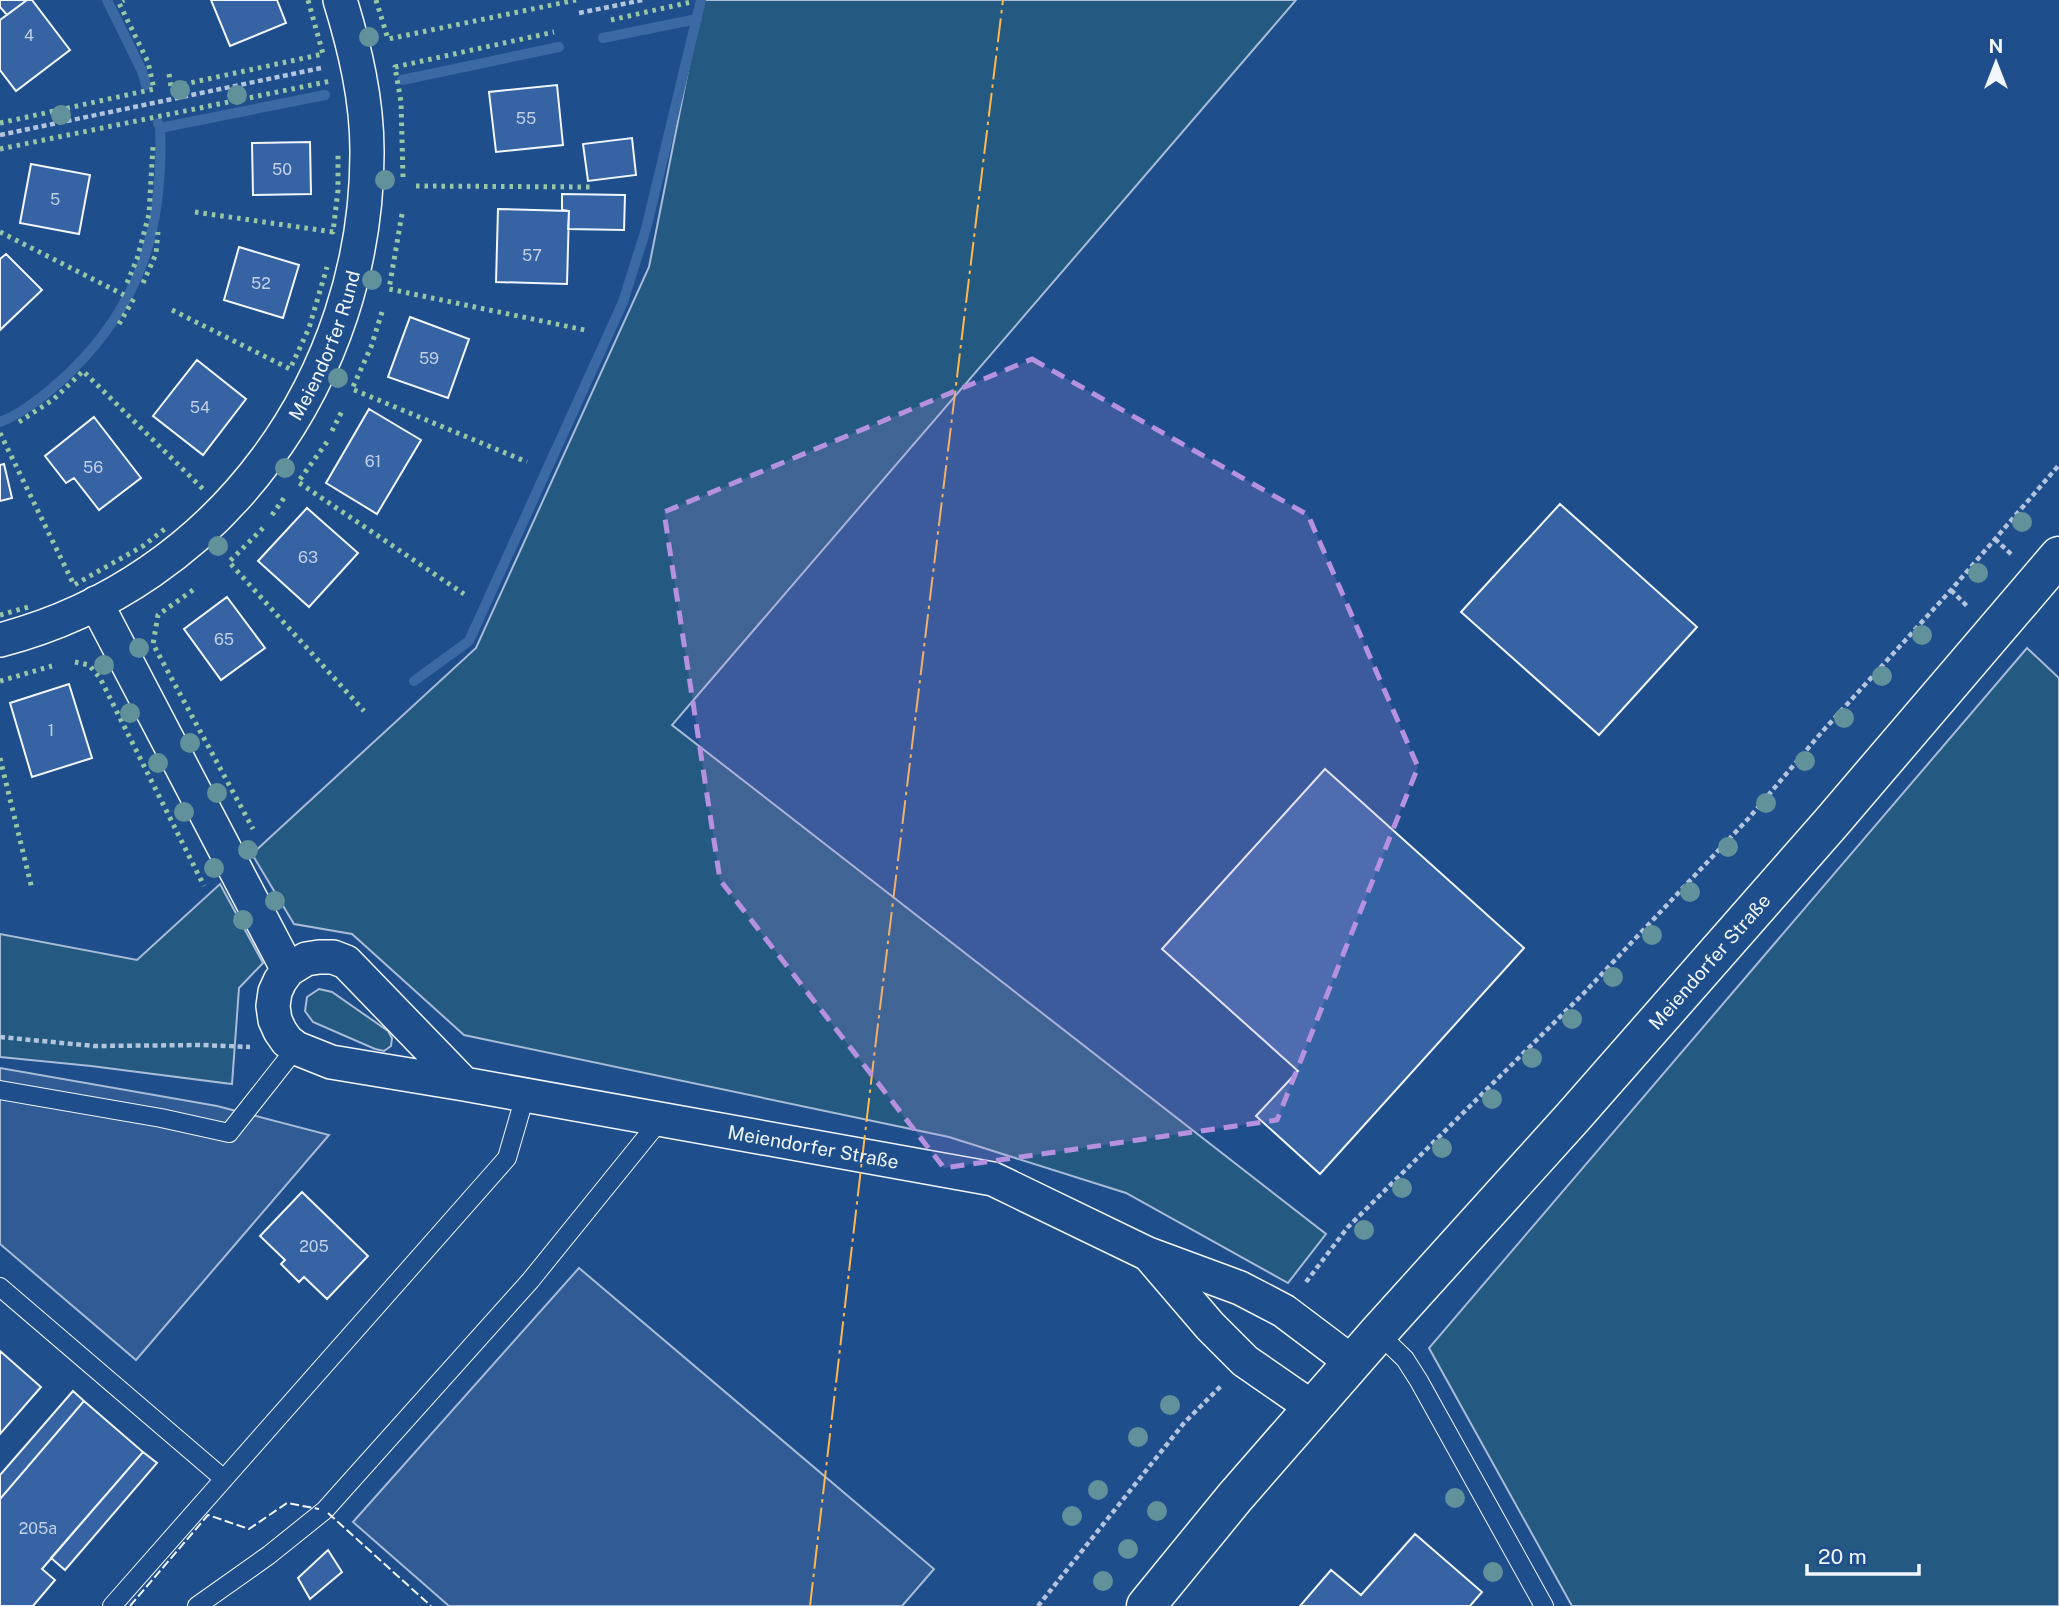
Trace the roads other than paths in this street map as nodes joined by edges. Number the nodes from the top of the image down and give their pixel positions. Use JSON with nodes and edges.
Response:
{"nodes":[{"id":1,"x":340,"y":0,"type":"edge"},
{"id":2,"x":2059,"y":556,"type":"edge"},
{"id":3,"x":96,"y":603,"type":"junction"},
{"id":4,"x":0,"y":640,"type":"edge"},
{"id":5,"x":288,"y":971,"type":"junction"},
{"id":6,"x":296,"y":1048,"type":"junction"},
{"id":7,"x":464,"y":1084,"type":"junction"},
{"id":8,"x":0,"y":1090,"type":"edge"},
{"id":9,"x":525,"y":1096,"type":"junction"},
{"id":10,"x":661,"y":1119,"type":"junction"},
{"id":11,"x":1148,"y":1254,"type":"junction"},
{"id":12,"x":0,"y":1287,"type":"edge"},
{"id":13,"x":1378,"y":1333,"type":"junction"},
{"id":14,"x":1353,"y":1363,"type":"junction"},
{"id":15,"x":1314,"y":1408,"type":"junction"},
{"id":16,"x":225,"y":1479,"type":"junction"},
{"id":17,"x":208,"y":1603,"type":"edge"},
{"id":18,"x":112,"y":1606,"type":"edge"},
{"id":19,"x":1146,"y":1606,"type":"edge"},
{"id":20,"x":1544,"y":1606,"type":"edge"}],
"edges":[{"from":1,"to":3,"type":"street","name":"Meiendorfer Rund"},
{"from":2,"to":13,"type":"main road","name":"Meiendorfer Straße"},
{"from":3,"to":4,"type":"street","name":"Meiendorfer Rund"},
{"from":3,"to":5,"type":"street"},
{"from":5,"to":6,"type":"street"},
{"from":5,"to":7,"type":"street"},
{"from":6,"to":7,"type":"street","name":"Meiendorfer Straße"},
{"from":6,"to":8,"type":"lane"},
{"from":7,"to":9,"type":"street","name":"Meiendorfer Straße"},
{"from":9,"to":10,"type":"street","name":"Meiendorfer Straße"},
{"from":9,"to":16,"type":"lane"},
{"from":10,"to":11,"type":"street","name":"Meiendorfer Straße"},
{"from":10,"to":17,"type":"lane"},
{"from":11,"to":14,"type":"street","name":"Meiendorfer Straße"},
{"from":11,"to":15,"type":"street","name":"Meiendorfer Straße"},
{"from":12,"to":16,"type":"lane"},
{"from":13,"to":14,"type":"main road","name":"Meiendorfer Straße"},
{"from":13,"to":20,"type":"lane"},
{"from":14,"to":15,"type":"main road","name":"Meiendorfer Straße"},
{"from":15,"to":19,"type":"main road","name":"Meiendorfer Straße"},
{"from":16,"to":18,"type":"lane"}]}
